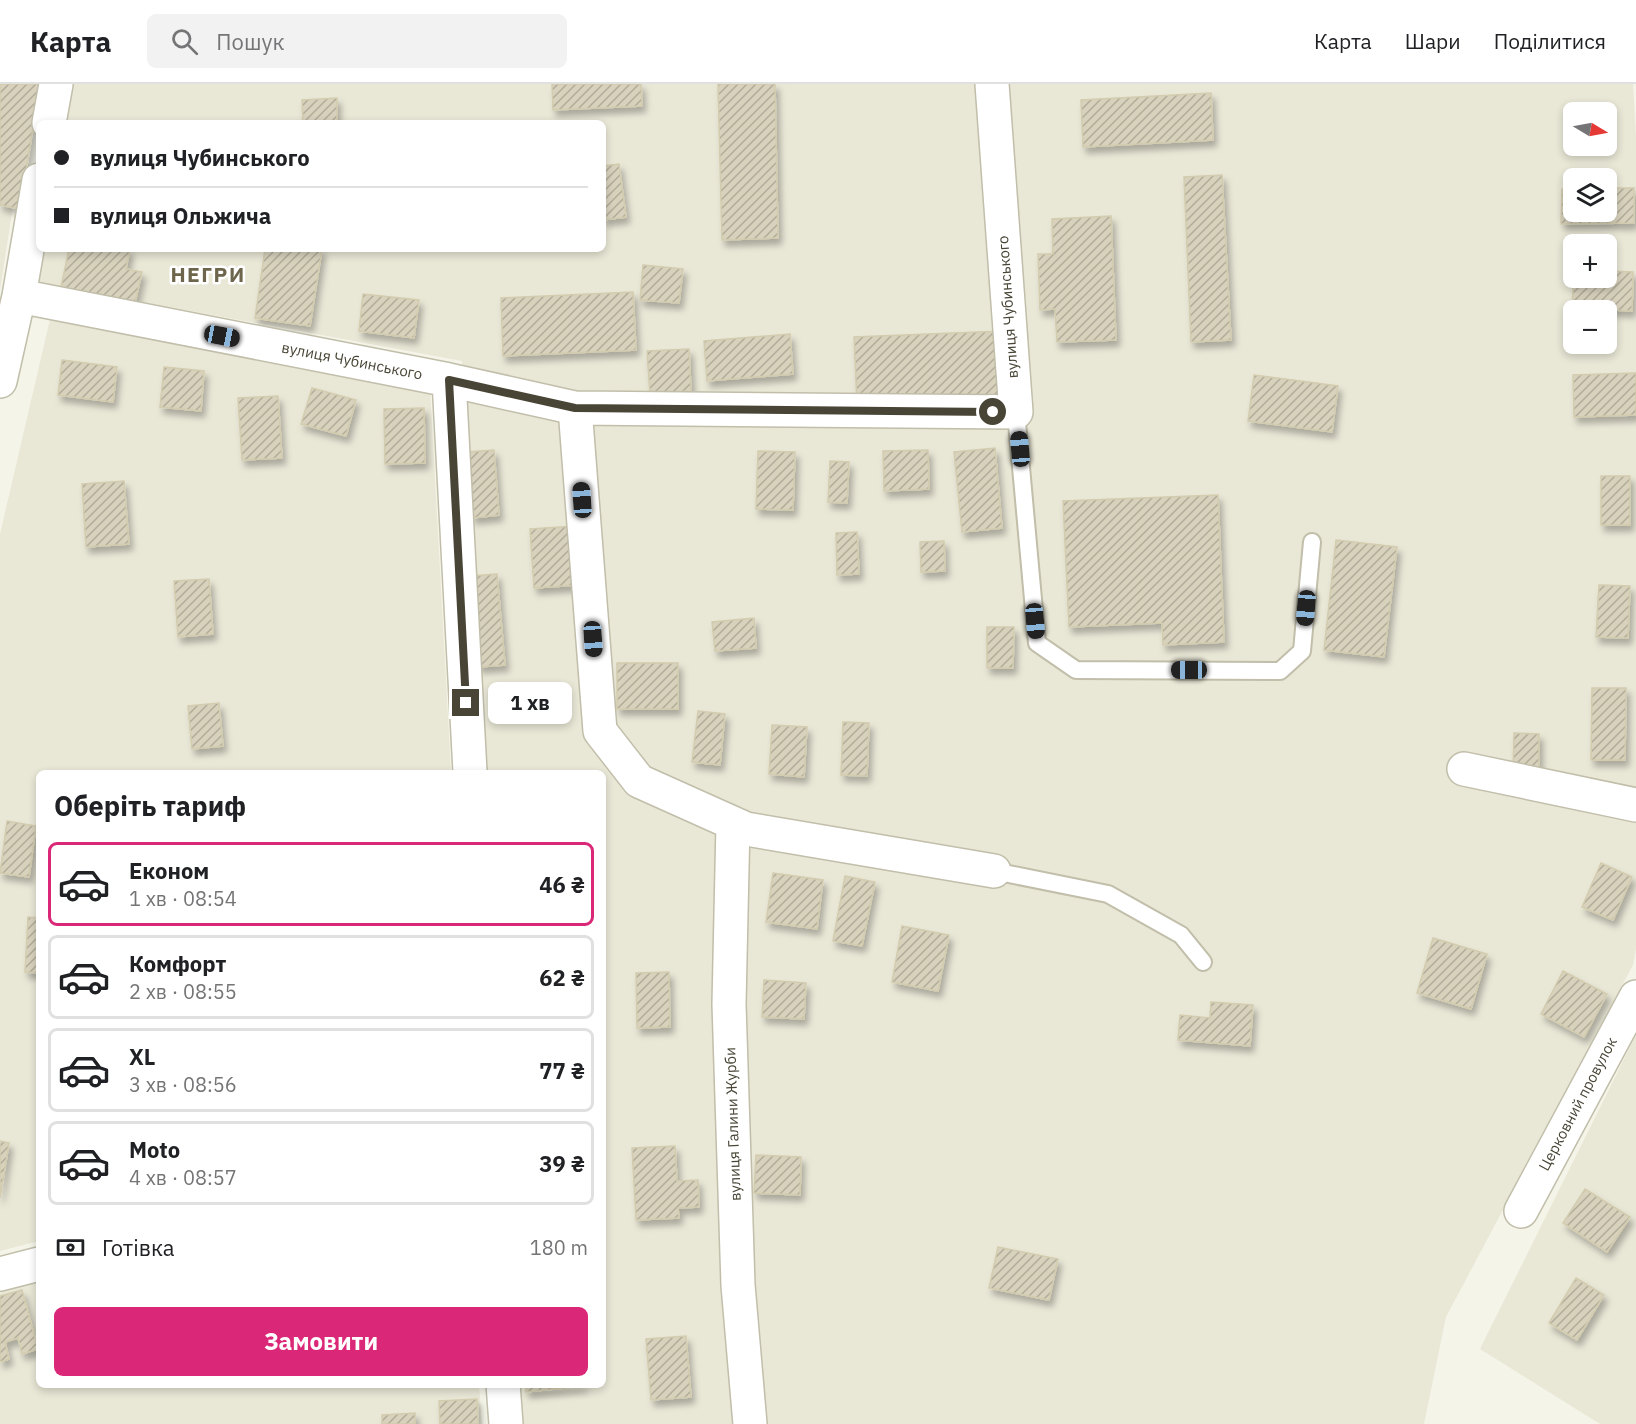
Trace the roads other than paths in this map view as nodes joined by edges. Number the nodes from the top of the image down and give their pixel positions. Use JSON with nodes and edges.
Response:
{"nodes":[{"id":1,"x":57,"y":84,"type":"edge"},
{"id":2,"x":992,"y":84,"type":"edge"},
{"id":3,"x":50,"y":120,"type":"edge"},
{"id":4,"x":36,"y":188,"type":"edge"},
{"id":5,"x":13,"y":253,"type":"edge"},
{"id":6,"x":19,"y":296,"type":"junction"},
{"id":7,"x":449,"y":380,"type":"junction"},
{"id":8,"x":0,"y":381,"type":"edge"},
{"id":9,"x":575,"y":408,"type":"junction"},
{"id":10,"x":1016,"y":412,"type":"junction"},
{"id":11,"x":1312,"y":542,"type":"dead end"},
{"id":12,"x":1464,"y":769,"type":"dead end"},
{"id":13,"x":470,"y":770,"type":"edge"},
{"id":14,"x":1636,"y":805,"type":"edge"},
{"id":15,"x":733,"y":823,"type":"junction"},
{"id":16,"x":994,"y":871,"type":"joint"},
{"id":17,"x":1203,"y":962,"type":"dead end"},
{"id":18,"x":1636,"y":997,"type":"edge"},
{"id":19,"x":1521,"y":1211,"type":"dead end"},
{"id":20,"x":36,"y":1265,"type":"edge"},
{"id":21,"x":0,"y":1274,"type":"edge"},
{"id":22,"x":503,"y":1388,"type":"edge"},
{"id":23,"x":506,"y":1424,"type":"edge"},
{"id":24,"x":750,"y":1424,"type":"edge"}],
"edges":[{"from":1,"to":3,"type":"street"},
{"from":2,"to":10,"type":"street","name":"вулиця Чубинського"},
{"from":4,"to":5,"type":"street"},
{"from":5,"to":6,"type":"street"},
{"from":6,"to":7,"type":"street","name":"вулиця Чубинського"},
{"from":6,"to":8,"type":"street"},
{"from":7,"to":9,"type":"street","name":"вулиця Чубинського"},
{"from":7,"to":13,"type":"street"},
{"from":9,"to":10,"type":"street","name":"вулиця Чубинського"},
{"from":9,"to":15,"type":"street"},
{"from":10,"to":11,"type":"lane"},
{"from":12,"to":14,"type":"street"},
{"from":15,"to":16,"type":"street"},
{"from":15,"to":24,"type":"street","name":"вулиця Галини Журби"},
{"from":16,"to":17,"type":"lane"},
{"from":18,"to":19,"type":"street","name":"Церковний провулок"},
{"from":20,"to":21,"type":"street"},
{"from":22,"to":23,"type":"street"}]}
